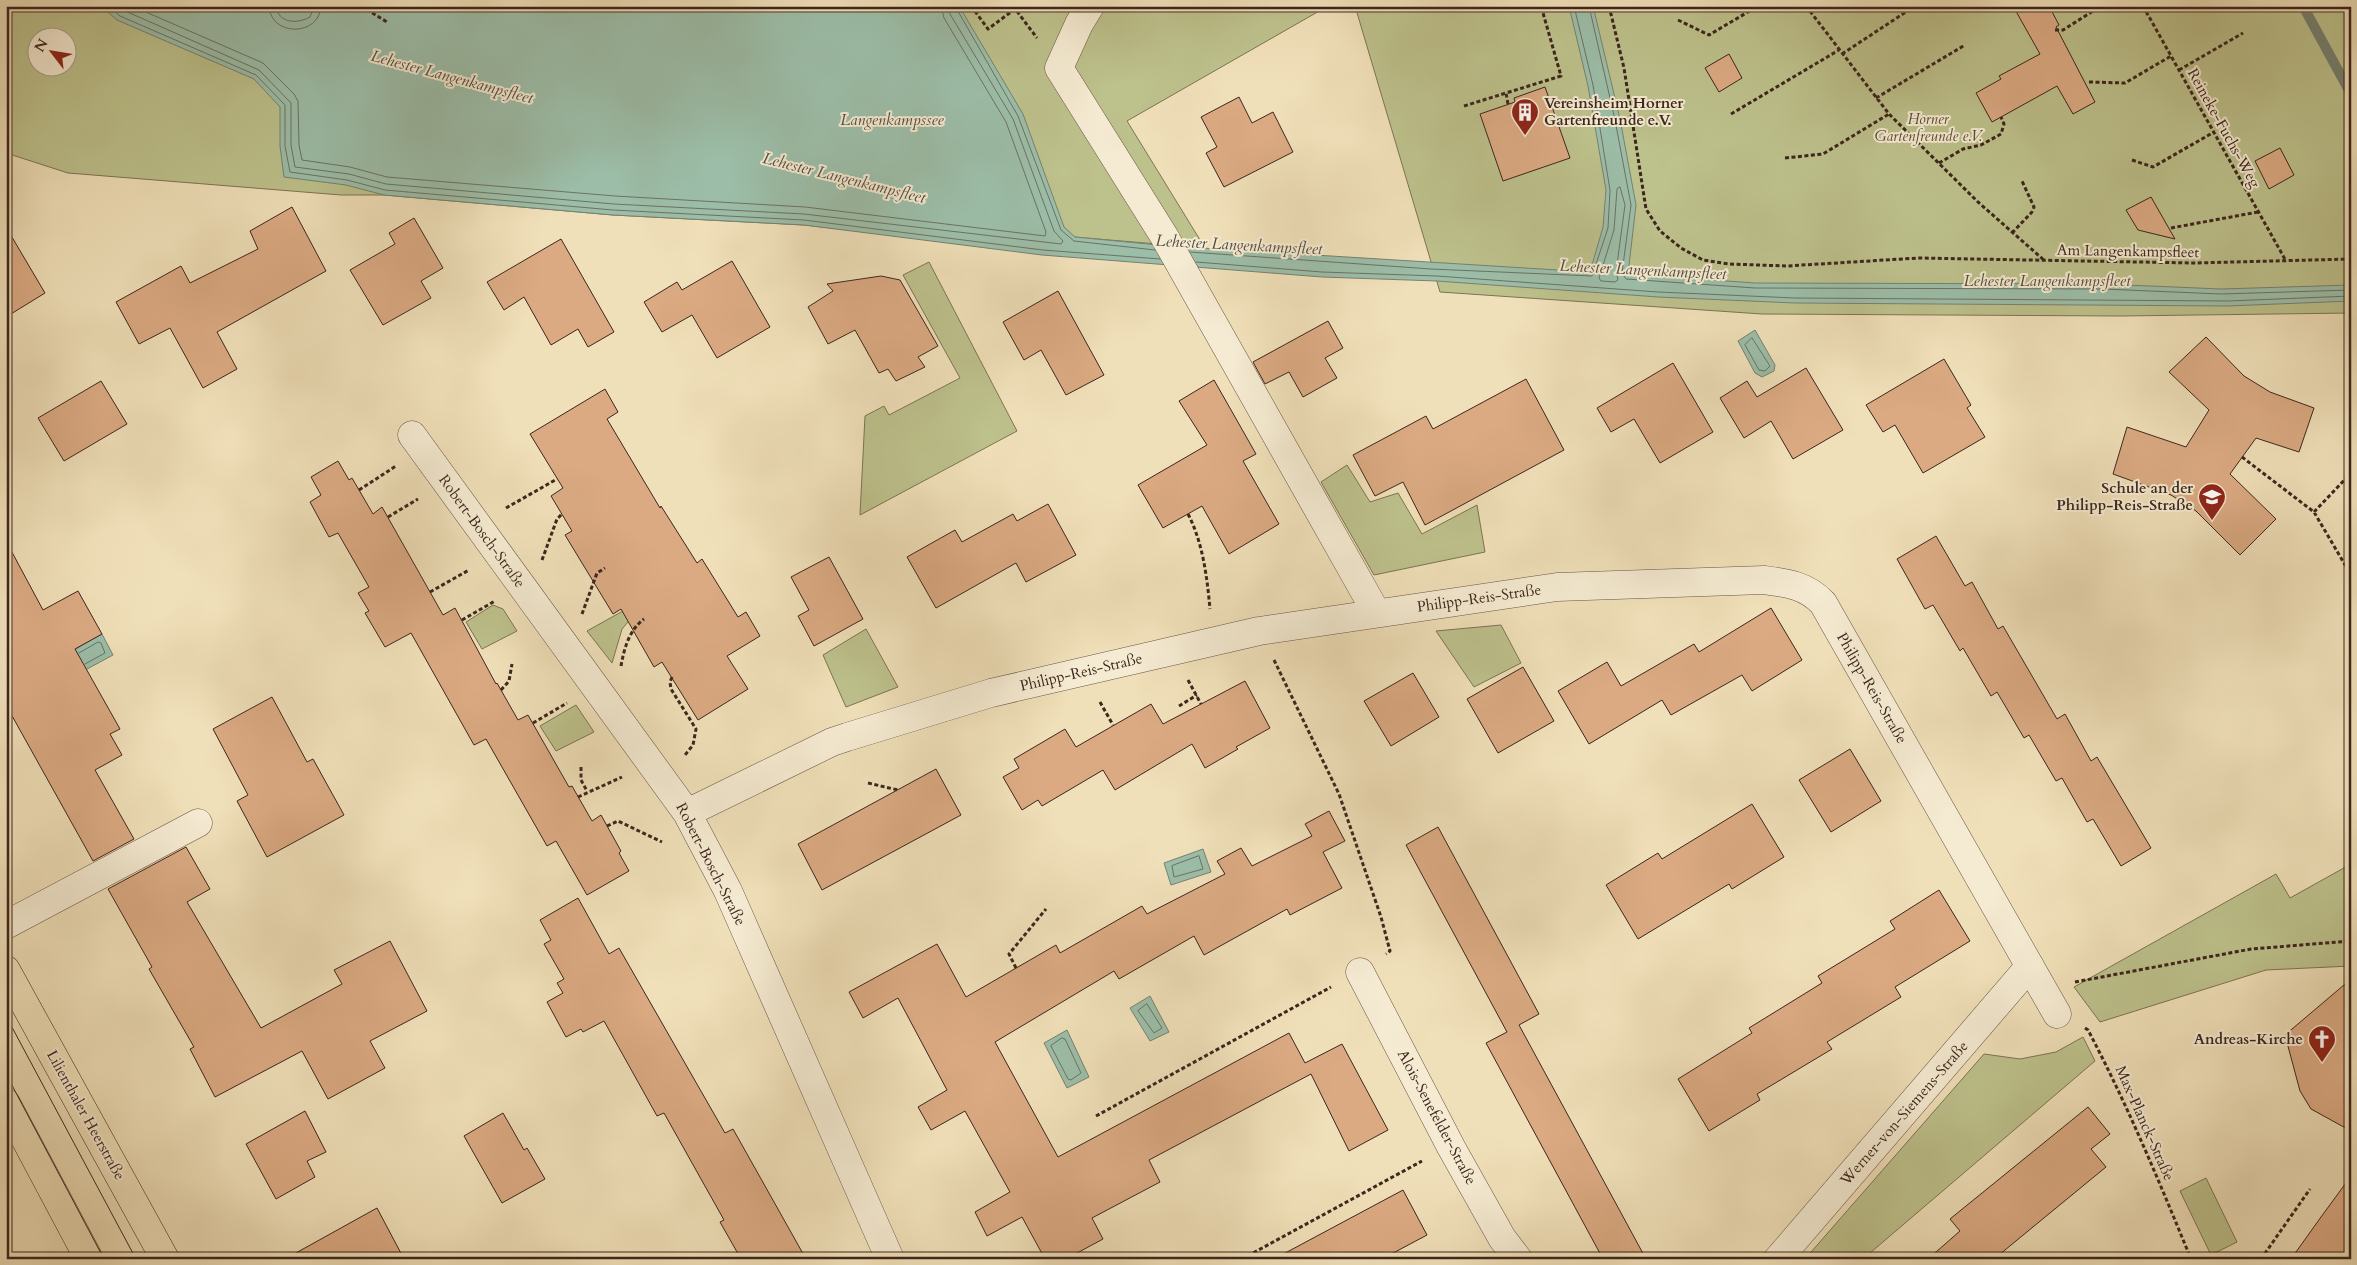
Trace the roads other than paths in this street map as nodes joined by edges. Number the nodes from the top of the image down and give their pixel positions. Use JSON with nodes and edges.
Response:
{"nodes":[{"id":1,"x":1090,"y":6,"type":"edge"},
{"id":2,"x":417,"y":443,"type":"road end"},
{"id":3,"x":1376,"y":612,"type":"junction"},
{"id":4,"x":687,"y":813,"type":"junction"},
{"id":5,"x":198,"y":823,"type":"dead end"},
{"id":6,"x":6,"y":926,"type":"edge"},
{"id":7,"x":2030,"y":966,"type":"junction"},
{"id":8,"x":6,"y":970,"type":"edge"},
{"id":9,"x":1360,"y":972,"type":"road end"},
{"id":10,"x":2057,"y":1014,"type":"road end"},
{"id":11,"x":6,"y":1103,"type":"edge"},
{"id":12,"x":89,"y":1259,"type":"edge"},
{"id":13,"x":165,"y":1259,"type":"edge"},
{"id":14,"x":890,"y":1259,"type":"edge"},
{"id":15,"x":1518,"y":1259,"type":"edge"},
{"id":16,"x":1778,"y":1259,"type":"edge"}],
"edges":[{"from":1,"to":3,"type":"street"},
{"from":2,"to":4,"type":"street","name":"Robert-Bosch-Straße"},
{"from":3,"to":4,"type":"street","name":"Philipp-Reis-Straße"},
{"from":3,"to":7,"type":"street","name":"Philipp-Reis-Straße"},
{"from":4,"to":14,"type":"street","name":"Robert-Bosch-Straße"},
{"from":5,"to":6,"type":"street"},
{"from":7,"to":10,"type":"street","name":"Philipp-Reis-Straße"},
{"from":7,"to":16,"type":"street","name":"Werner-von-Siemens-Straße"},
{"from":8,"to":13,"type":"main road","name":"Lilienthaler Heerstraße"},
{"from":9,"to":15,"type":"street","name":"Alois-Senefelder-Straße"},
{"from":11,"to":12,"type":"main road"}]}
